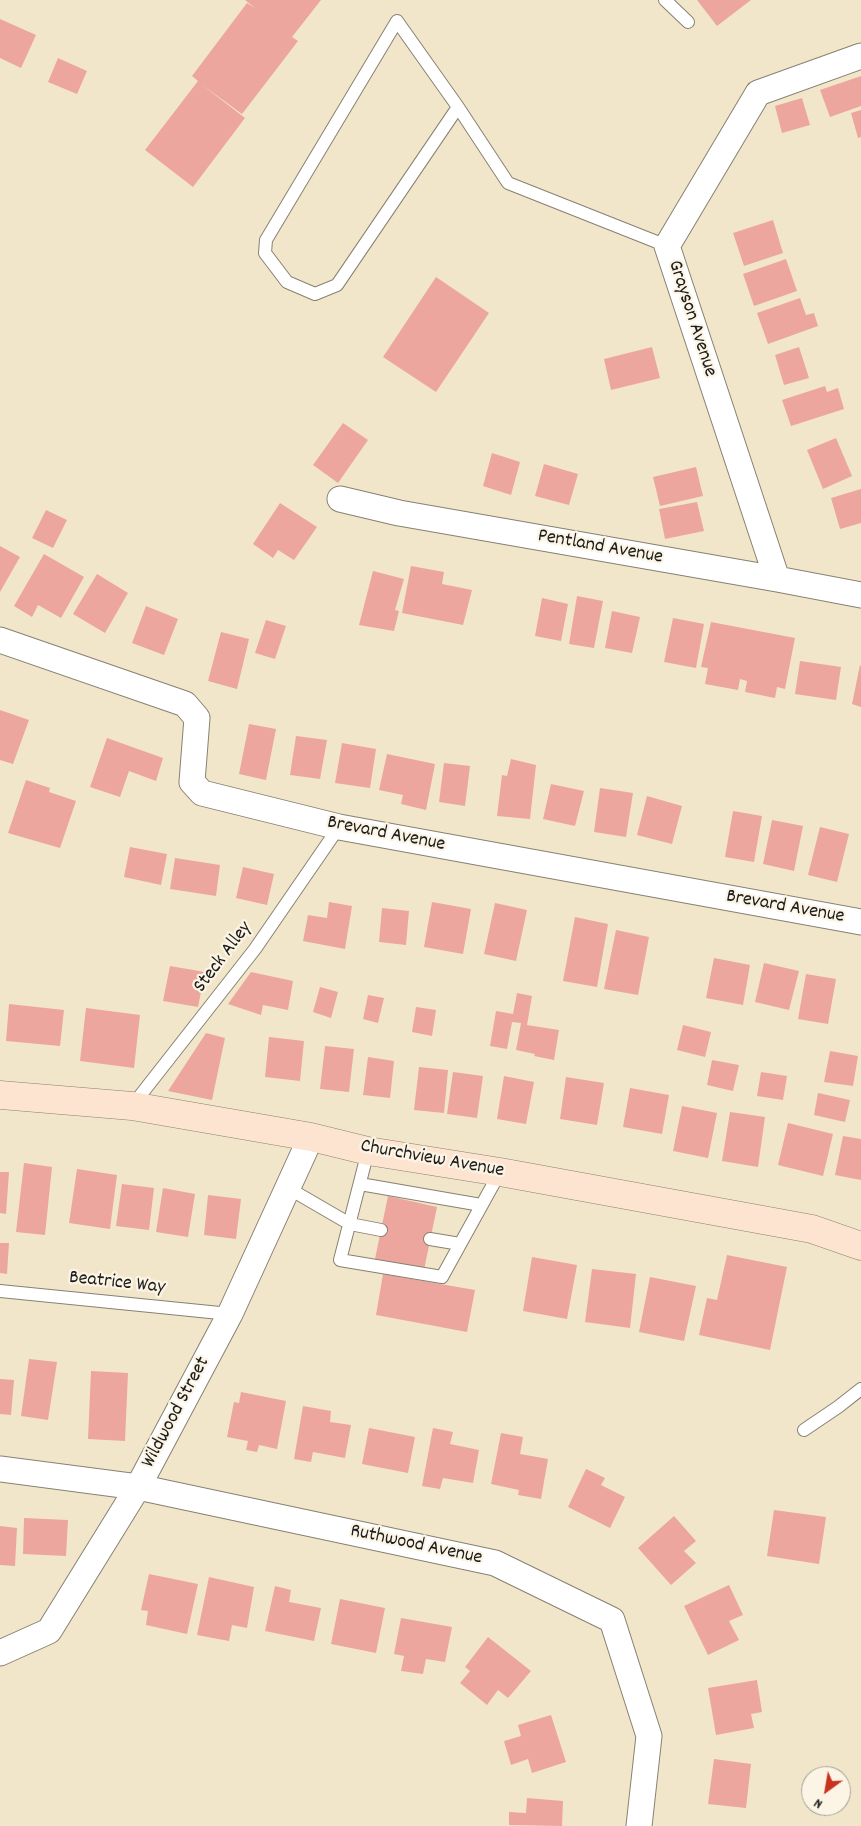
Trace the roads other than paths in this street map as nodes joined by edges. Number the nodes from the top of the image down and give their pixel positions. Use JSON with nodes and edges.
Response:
{"nodes":[{"id":1,"x":666,"y":0,"type":"edge"},
{"id":2,"x":688,"y":22,"type":"dead end"},
{"id":3,"x":861,"y":56,"type":"edge"},
{"id":4,"x":458,"y":107,"type":"junction"},
{"id":5,"x":667,"y":246,"type":"junction"},
{"id":6,"x":340,"y":499,"type":"dead end"},
{"id":7,"x":777,"y":579,"type":"junction"},
{"id":8,"x":861,"y":595,"type":"edge"},
{"id":9,"x":0,"y":640,"type":"edge"},
{"id":10,"x":339,"y":827,"type":"junction"},
{"id":11,"x":861,"y":922,"type":"edge"},
{"id":12,"x":0,"y":1095,"type":"edge"},
{"id":13,"x":132,"y":1106,"type":"junction"},
{"id":14,"x":311,"y":1137,"type":"junction"},
{"id":15,"x":368,"y":1150,"type":"junction"},
{"id":16,"x":500,"y":1172,"type":"junction"},
{"id":17,"x":360,"y":1184,"type":"junction"},
{"id":18,"x":288,"y":1188,"type":"junction"},
{"id":19,"x":481,"y":1205,"type":"junction"},
{"id":20,"x":350,"y":1224,"type":"junction"},
{"id":21,"x":380,"y":1230,"type":"dead end"},
{"id":22,"x":430,"y":1239,"type":"dead end"},
{"id":23,"x":460,"y":1244,"type":"junction"},
{"id":24,"x":861,"y":1246,"type":"edge"},
{"id":25,"x":0,"y":1291,"type":"edge"},
{"id":26,"x":230,"y":1314,"type":"junction"},
{"id":27,"x":861,"y":1389,"type":"edge"},
{"id":28,"x":804,"y":1430,"type":"dead end"},
{"id":29,"x":0,"y":1469,"type":"edge"},
{"id":30,"x":138,"y":1487,"type":"junction"},
{"id":31,"x":0,"y":1653,"type":"edge"},
{"id":32,"x":639,"y":1826,"type":"edge"}],
"edges":[{"from":1,"to":2,"type":"lane"},
{"from":3,"to":5,"type":"street","name":"Grayson Avenue"},
{"from":4,"to":4,"type":"lane"},
{"from":4,"to":5,"type":"lane"},
{"from":5,"to":7,"type":"street","name":"Grayson Avenue"},
{"from":6,"to":7,"type":"street","name":"Pentland Avenue"},
{"from":7,"to":8,"type":"street","name":"Pentland Avenue"},
{"from":9,"to":10,"type":"street","name":"Brevard Avenue"},
{"from":10,"to":11,"type":"street","name":"Brevard Avenue"},
{"from":10,"to":13,"type":"lane","name":"Steck Alley"},
{"from":12,"to":13,"type":"street","name":"Churchview Avenue"},
{"from":13,"to":14,"type":"street","name":"Churchview Avenue"},
{"from":14,"to":15,"type":"street","name":"Churchview Avenue"},
{"from":14,"to":18,"type":"street","name":"Wildwood Street"},
{"from":15,"to":16,"type":"street","name":"Churchview Avenue"},
{"from":15,"to":17,"type":"lane"},
{"from":16,"to":19,"type":"lane"},
{"from":16,"to":24,"type":"street","name":"Churchview Avenue"},
{"from":17,"to":19,"type":"lane"},
{"from":17,"to":20,"type":"lane"},
{"from":18,"to":20,"type":"lane"},
{"from":18,"to":26,"type":"street","name":"Wildwood Street"},
{"from":19,"to":23,"type":"lane"},
{"from":20,"to":21,"type":"lane"},
{"from":20,"to":23,"type":"lane"},
{"from":22,"to":23,"type":"lane"},
{"from":25,"to":26,"type":"lane","name":"Beatrice Way"},
{"from":26,"to":30,"type":"street","name":"Wildwood Street"},
{"from":27,"to":28,"type":"lane"},
{"from":29,"to":30,"type":"street","name":"Ruthwood Avenue"},
{"from":30,"to":31,"type":"street","name":"Wildwood Street"},
{"from":30,"to":32,"type":"street","name":"Ruthwood Avenue"}]}
